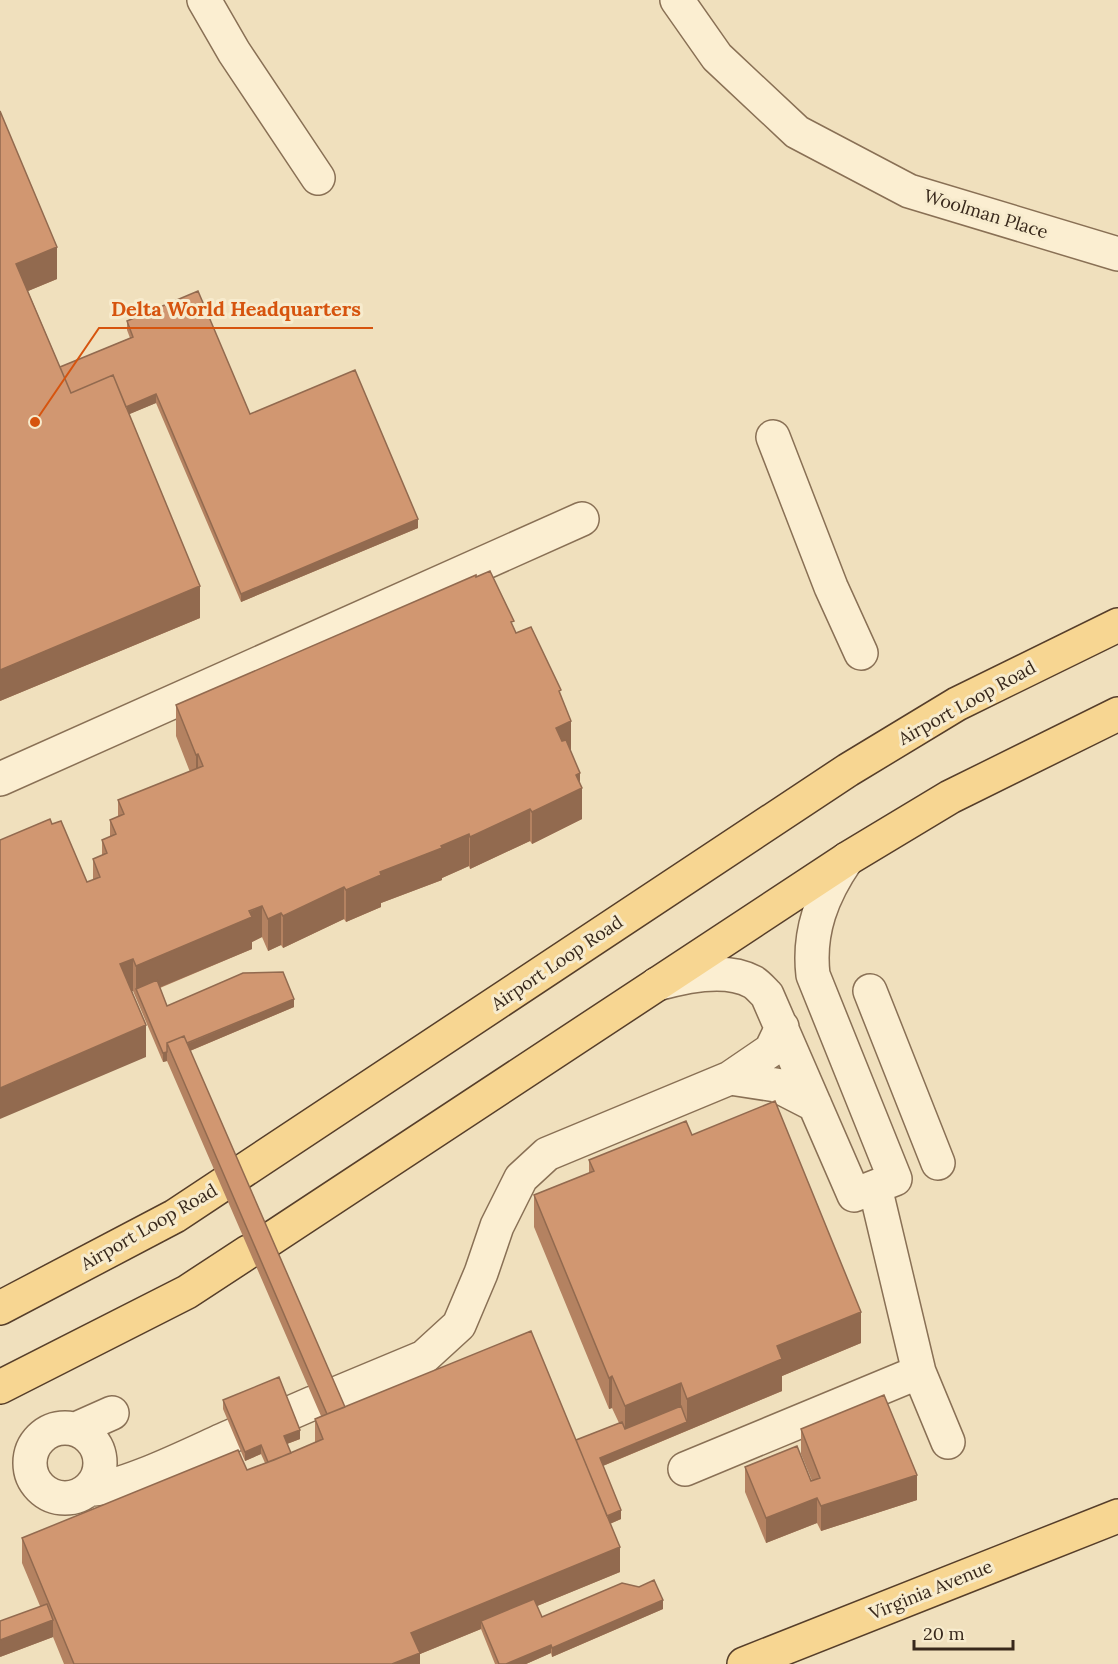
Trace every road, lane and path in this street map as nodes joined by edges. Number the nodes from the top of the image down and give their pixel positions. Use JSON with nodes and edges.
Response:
{"nodes":[{"id":1,"x":204,"y":0,"type":"edge"},
{"id":2,"x":677,"y":0,"type":"edge"},
{"id":3,"x":318,"y":178,"type":"dead end"},
{"id":4,"x":1118,"y":254,"type":"edge"},
{"id":5,"x":773,"y":437,"type":"dead end"},
{"id":6,"x":582,"y":519,"type":"dead end"},
{"id":7,"x":1118,"y":625,"type":"edge"},
{"id":8,"x":861,"y":653,"type":"dead end"},
{"id":9,"x":1118,"y":714,"type":"edge"},
{"id":10,"x":0,"y":779,"type":"edge"},
{"id":11,"x":847,"y":859,"type":"junction"},
{"id":12,"x":657,"y":984,"type":"junction"},
{"id":13,"x":870,"y":991,"type":"dead end"},
{"id":14,"x":782,"y":1027,"type":"junction"},
{"id":15,"x":730,"y":1078,"type":"junction"},
{"id":16,"x":815,"y":1105,"type":"junction"},
{"id":17,"x":938,"y":1162,"type":"dead end"},
{"id":18,"x":875,"y":1187,"type":"junction"},
{"id":19,"x":0,"y":1308,"type":"edge"},
{"id":20,"x":919,"y":1372,"type":"junction"},
{"id":21,"x":0,"y":1387,"type":"edge"},
{"id":22,"x":310,"y":1404,"type":"dead end"},
{"id":23,"x":112,"y":1413,"type":"dead end"},
{"id":24,"x":76,"y":1429,"type":"junction"},
{"id":25,"x":234,"y":1435,"type":"edge"},
{"id":26,"x":948,"y":1442,"type":"dead end"},
{"id":27,"x":685,"y":1469,"type":"dead end"},
{"id":28,"x":89,"y":1489,"type":"junction"},
{"id":29,"x":1118,"y":1516,"type":"edge"},
{"id":30,"x":754,"y":1662,"type":"edge"}],
"edges":[{"from":1,"to":3,"type":"street"},
{"from":2,"to":4,"type":"street","name":"Woolman Place"},
{"from":5,"to":8,"type":"street"},
{"from":6,"to":10,"type":"street"},
{"from":7,"to":19,"type":"main road","name":"Airport Loop Road"},
{"from":9,"to":11,"type":"main road"},
{"from":11,"to":12,"type":"main road"},
{"from":11,"to":18,"type":"street"},
{"from":12,"to":14,"type":"street"},
{"from":12,"to":21,"type":"main road"},
{"from":13,"to":17,"type":"street"},
{"from":14,"to":15,"type":"street"},
{"from":14,"to":16,"type":"street"},
{"from":15,"to":16,"type":"street"},
{"from":15,"to":22,"type":"street"},
{"from":16,"to":18,"type":"street"},
{"from":18,"to":20,"type":"street"},
{"from":20,"to":26,"type":"street"},
{"from":20,"to":27,"type":"street"},
{"from":23,"to":24,"type":"street"},
{"from":24,"to":28,"type":"street"},
{"from":24,"to":28,"type":"street"},
{"from":25,"to":28,"type":"street"},
{"from":29,"to":30,"type":"main road","name":"Virginia Avenue"}]}
